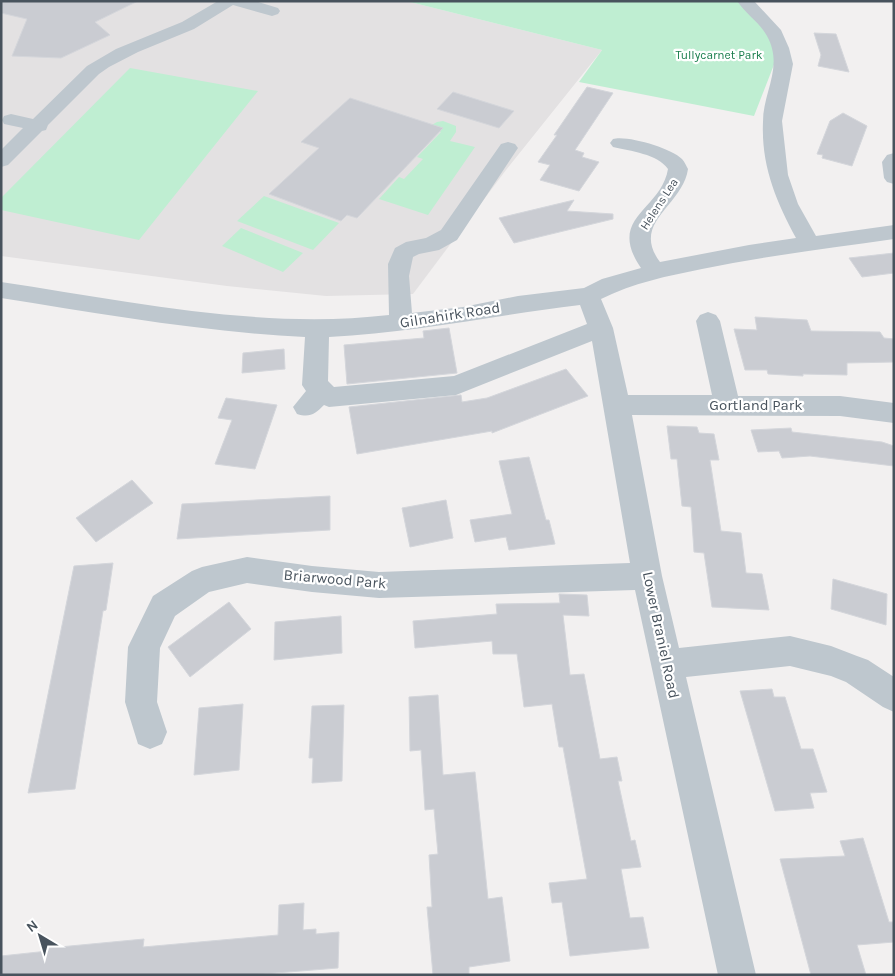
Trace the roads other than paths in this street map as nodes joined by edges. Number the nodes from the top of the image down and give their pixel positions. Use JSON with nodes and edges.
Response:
{"nodes":[{"id":1,"x":229,"y":1,"type":"edge"},
{"id":2,"x":236,"y":1,"type":"edge"},
{"id":3,"x":745,"y":1,"type":"edge"},
{"id":4,"x":272,"y":11,"type":"dead end"},
{"id":5,"x":11,"y":120,"type":"dead end"},
{"id":6,"x":39,"y":126,"type":"junction"},
{"id":7,"x":620,"y":143,"type":"dead end"},
{"id":8,"x":508,"y":148,"type":"dead end"},
{"id":9,"x":894,"y":159,"type":"edge"},
{"id":10,"x":1,"y":161,"type":"edge"},
{"id":11,"x":894,"y":178,"type":"edge"},
{"id":12,"x":894,"y":232,"type":"edge"},
{"id":13,"x":809,"y":243,"type":"junction"},
{"id":14,"x":655,"y":271,"type":"junction"},
{"id":15,"x":1,"y":290,"type":"edge"},
{"id":16,"x":588,"y":296,"type":"junction"},
{"id":17,"x":708,"y":321,"type":"dead end"},
{"id":18,"x":401,"y":323,"type":"junction"},
{"id":19,"x":601,"y":328,"type":"junction"},
{"id":20,"x":317,"y":329,"type":"junction"},
{"id":21,"x":617,"y":405,"type":"junction"},
{"id":22,"x":727,"y":405,"type":"junction"},
{"id":23,"x":894,"y":413,"type":"edge"},
{"id":24,"x":647,"y":576,"type":"junction"},
{"id":25,"x":667,"y":664,"type":"junction"},
{"id":26,"x":894,"y":696,"type":"edge"},
{"id":27,"x":150,"y":732,"type":"dead end"},
{"id":28,"x":737,"y":975,"type":"edge"}],
"edges":[{"from":1,"to":6,"type":"street"},
{"from":2,"to":4,"type":"street"},
{"from":3,"to":13,"type":"street"},
{"from":5,"to":6,"type":"street"},
{"from":6,"to":10,"type":"street"},
{"from":7,"to":14,"type":"street","name":"Helens Lea"},
{"from":8,"to":18,"type":"street"},
{"from":9,"to":11,"type":"street"},
{"from":12,"to":13,"type":"street","name":"Gilnahirk Road"},
{"from":13,"to":14,"type":"street","name":"Gilnahirk Road"},
{"from":14,"to":16,"type":"street","name":"Gilnahirk Road"},
{"from":15,"to":20,"type":"street","name":"Gilnahirk Road"},
{"from":16,"to":18,"type":"street","name":"Gilnahirk Road"},
{"from":16,"to":19,"type":"street","name":"Lower Braniel Road"},
{"from":17,"to":22,"type":"street"},
{"from":18,"to":20,"type":"street","name":"Gilnahirk Road"},
{"from":19,"to":20,"type":"street"},
{"from":19,"to":21,"type":"street","name":"Lower Braniel Road"},
{"from":21,"to":22,"type":"street","name":"Gortland Park"},
{"from":21,"to":24,"type":"street","name":"Lower Braniel Road"},
{"from":22,"to":23,"type":"street","name":"Gortland Park"},
{"from":24,"to":25,"type":"street","name":"Lower Braniel Road"},
{"from":24,"to":27,"type":"street","name":"Briarwood Park"},
{"from":25,"to":26,"type":"street"},
{"from":25,"to":28,"type":"street","name":"Lower Braniel Road"}]}
